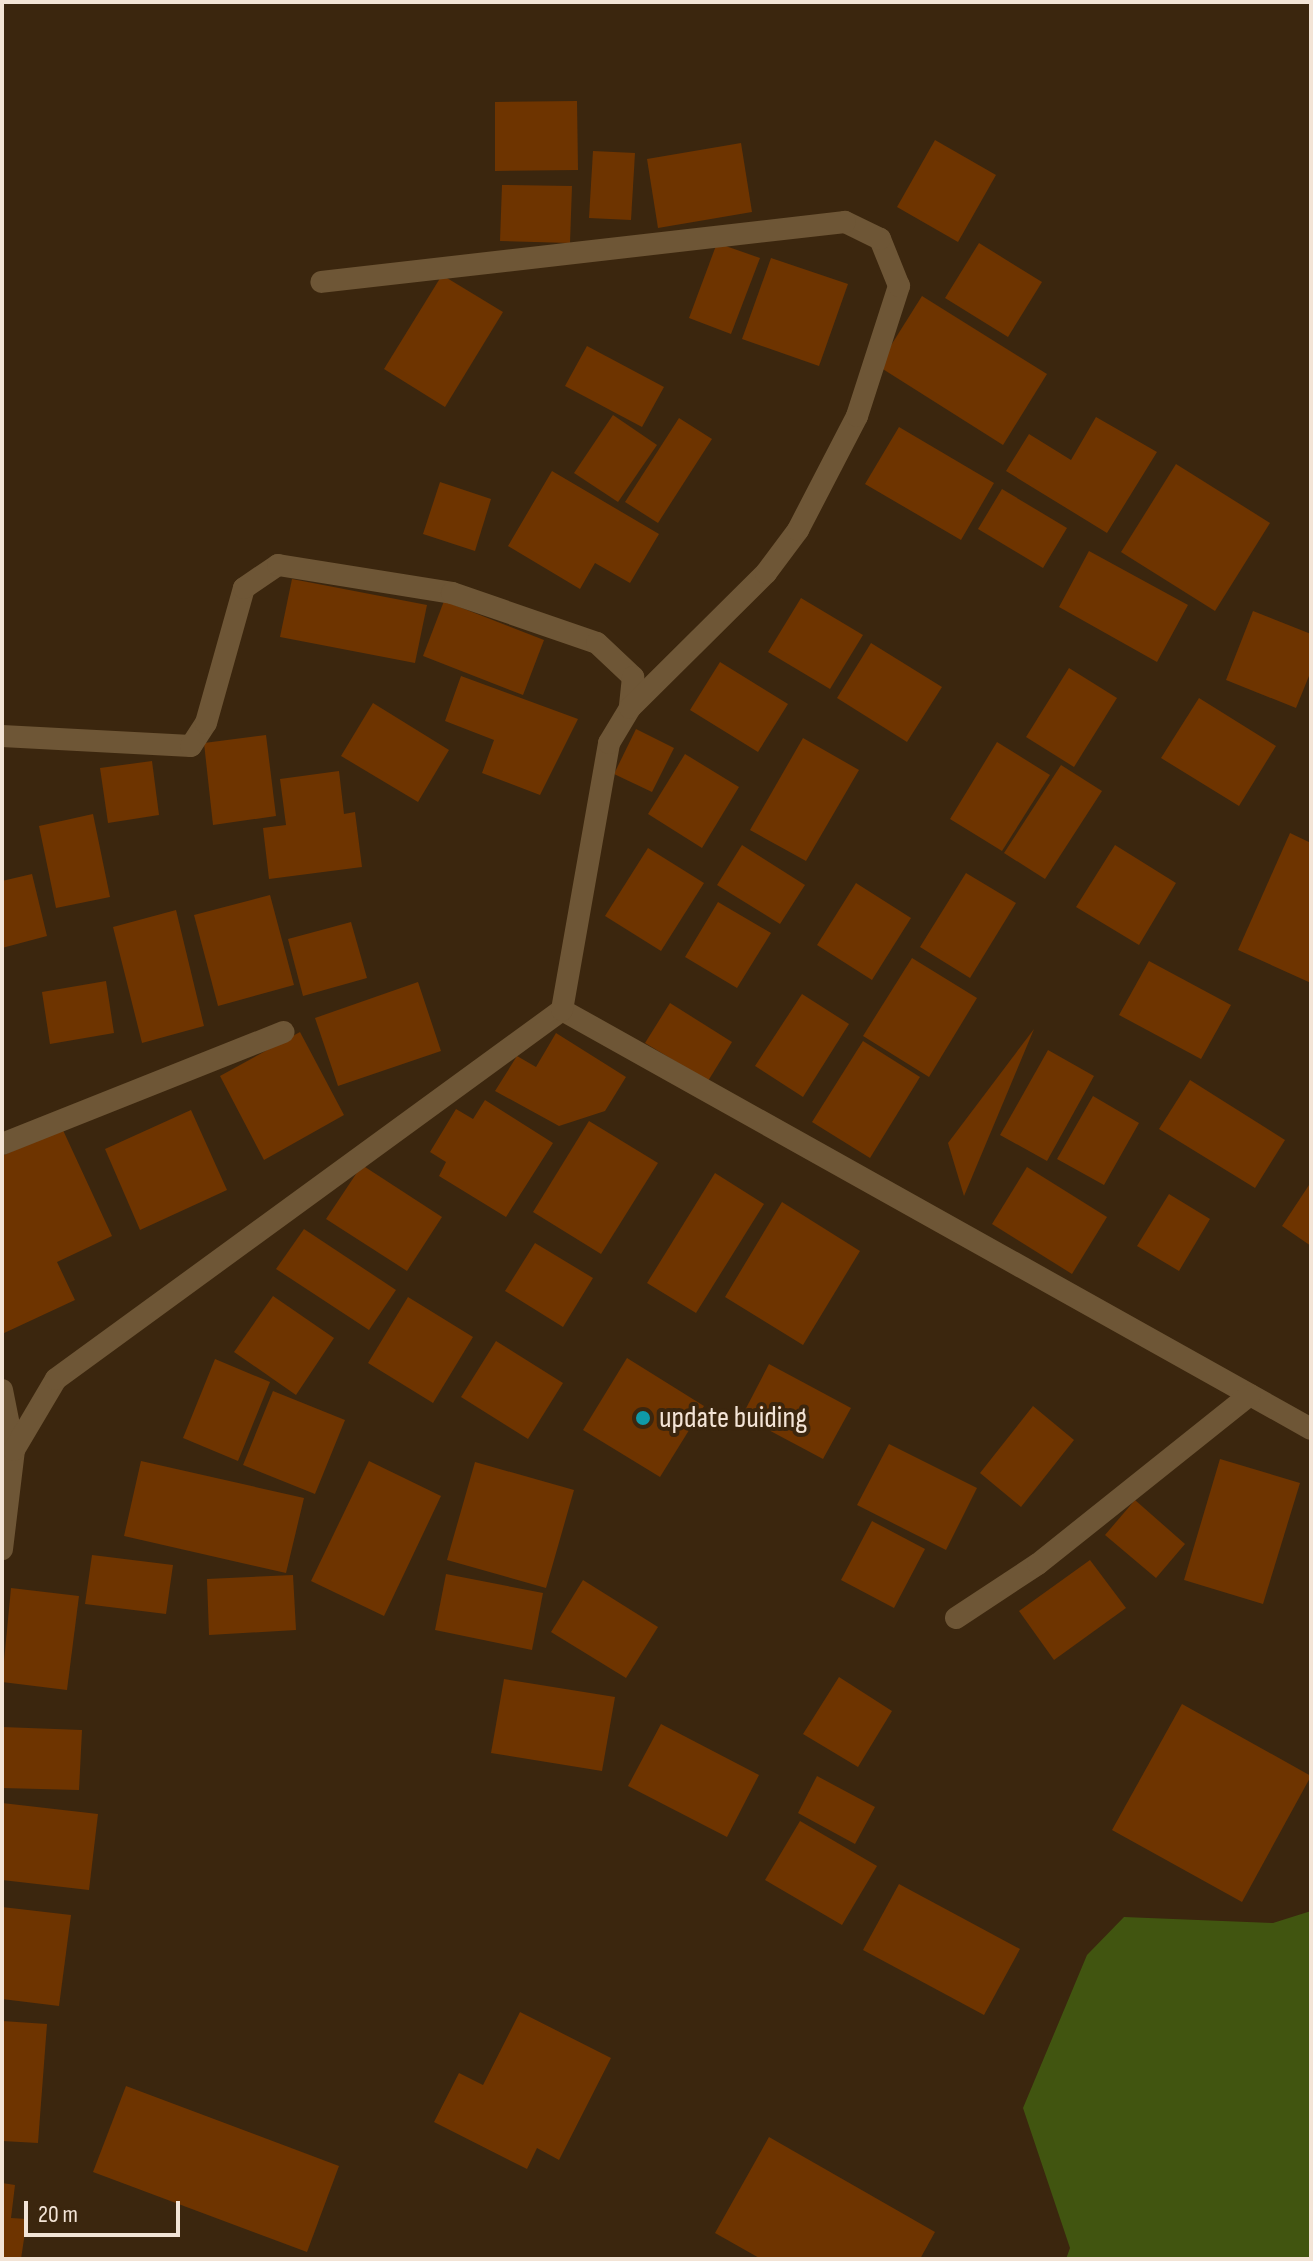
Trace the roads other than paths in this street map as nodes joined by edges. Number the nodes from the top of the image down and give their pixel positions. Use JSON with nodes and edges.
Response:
{"nodes":[{"id":1,"x":321,"y":282,"type":"dead end"},
{"id":2,"x":630,"y":708,"type":"junction"},
{"id":3,"x":2,"y":736,"type":"edge"},
{"id":4,"x":562,"y":1010,"type":"junction"},
{"id":5,"x":284,"y":1032,"type":"dead end"},
{"id":6,"x":2,"y":1144,"type":"edge"},
{"id":7,"x":2,"y":1390,"type":"edge"},
{"id":8,"x":1250,"y":1395,"type":"junction"},
{"id":9,"x":1311,"y":1429,"type":"edge"},
{"id":10,"x":14,"y":1450,"type":"junction"},
{"id":11,"x":2,"y":1549,"type":"edge"},
{"id":12,"x":956,"y":1618,"type":"dead end"}],
"edges":[{"from":1,"to":2,"type":"street"},
{"from":2,"to":3,"type":"street"},
{"from":2,"to":4,"type":"street"},
{"from":4,"to":8,"type":"street"},
{"from":4,"to":10,"type":"street"},
{"from":5,"to":6,"type":"street"},
{"from":7,"to":10,"type":"street"},
{"from":8,"to":9,"type":"street"},
{"from":8,"to":12,"type":"street"},
{"from":10,"to":11,"type":"street"}]}
